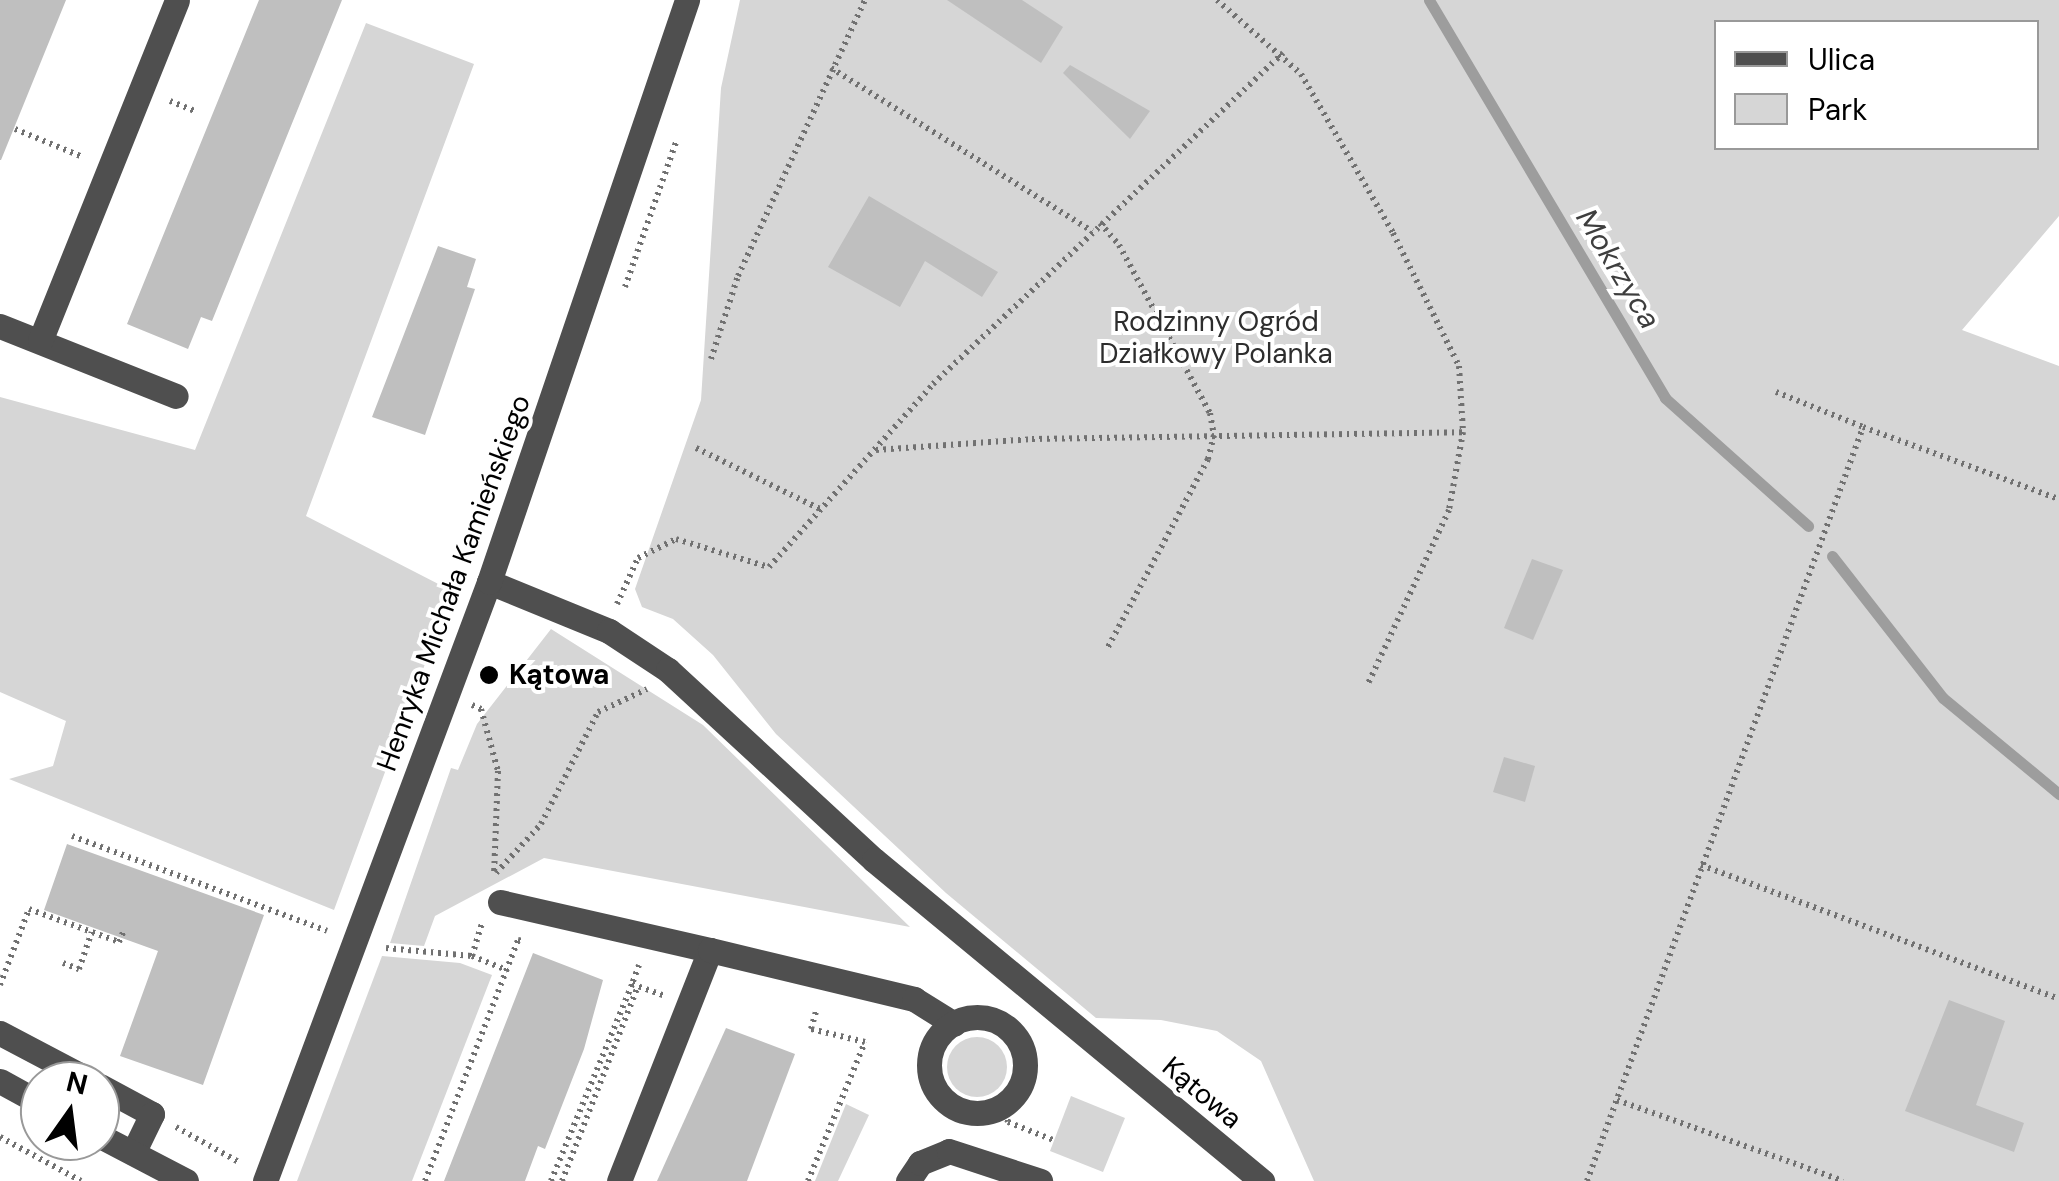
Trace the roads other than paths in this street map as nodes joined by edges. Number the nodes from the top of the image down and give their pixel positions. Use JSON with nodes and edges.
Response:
{"nodes":[{"id":1,"x":177,"y":0,"type":"edge"},
{"id":2,"x":686,"y":0,"type":"edge"},
{"id":3,"x":0,"y":326,"type":"edge"},
{"id":4,"x":40,"y":341,"type":"junction"},
{"id":5,"x":176,"y":396,"type":"dead end"},
{"id":6,"x":489,"y":582,"type":"junction"},
{"id":7,"x":492,"y":903,"type":"road end"},
{"id":8,"x":710,"y":950,"type":"junction"},
{"id":9,"x":954,"y":1024,"type":"junction"},
{"id":10,"x":0,"y":1032,"type":"edge"},
{"id":11,"x":54,"y":1061,"type":"edge"},
{"id":12,"x":120,"y":1097,"type":"edge"},
{"id":13,"x":120,"y":1147,"type":"edge"},
{"id":14,"x":132,"y":1153,"type":"junction"},
{"id":15,"x":255,"y":1173,"type":"edge"},
{"id":16,"x":186,"y":1181,"type":"edge"},
{"id":17,"x":619,"y":1181,"type":"edge"},
{"id":18,"x":908,"y":1181,"type":"edge"},
{"id":19,"x":1040,"y":1181,"type":"edge"},
{"id":20,"x":1262,"y":1181,"type":"edge"}],
"edges":[{"from":1,"to":4,"type":"street"},
{"from":2,"to":6,"type":"street","name":"Henryka Michała Kamieńskiego"},
{"from":3,"to":4,"type":"street"},
{"from":4,"to":5,"type":"street"},
{"from":6,"to":15,"type":"street","name":"Henryka Michała Kamieńskiego"},
{"from":6,"to":20,"type":"street","name":"Kątowa"},
{"from":7,"to":8,"type":"street"},
{"from":8,"to":9,"type":"street"},
{"from":8,"to":17,"type":"street"},
{"from":9,"to":9,"type":"street"},
{"from":10,"to":11,"type":"street"},
{"from":12,"to":14,"type":"street"},
{"from":13,"to":14,"type":"street"},
{"from":14,"to":16,"type":"street"},
{"from":18,"to":19,"type":"street"}]}
